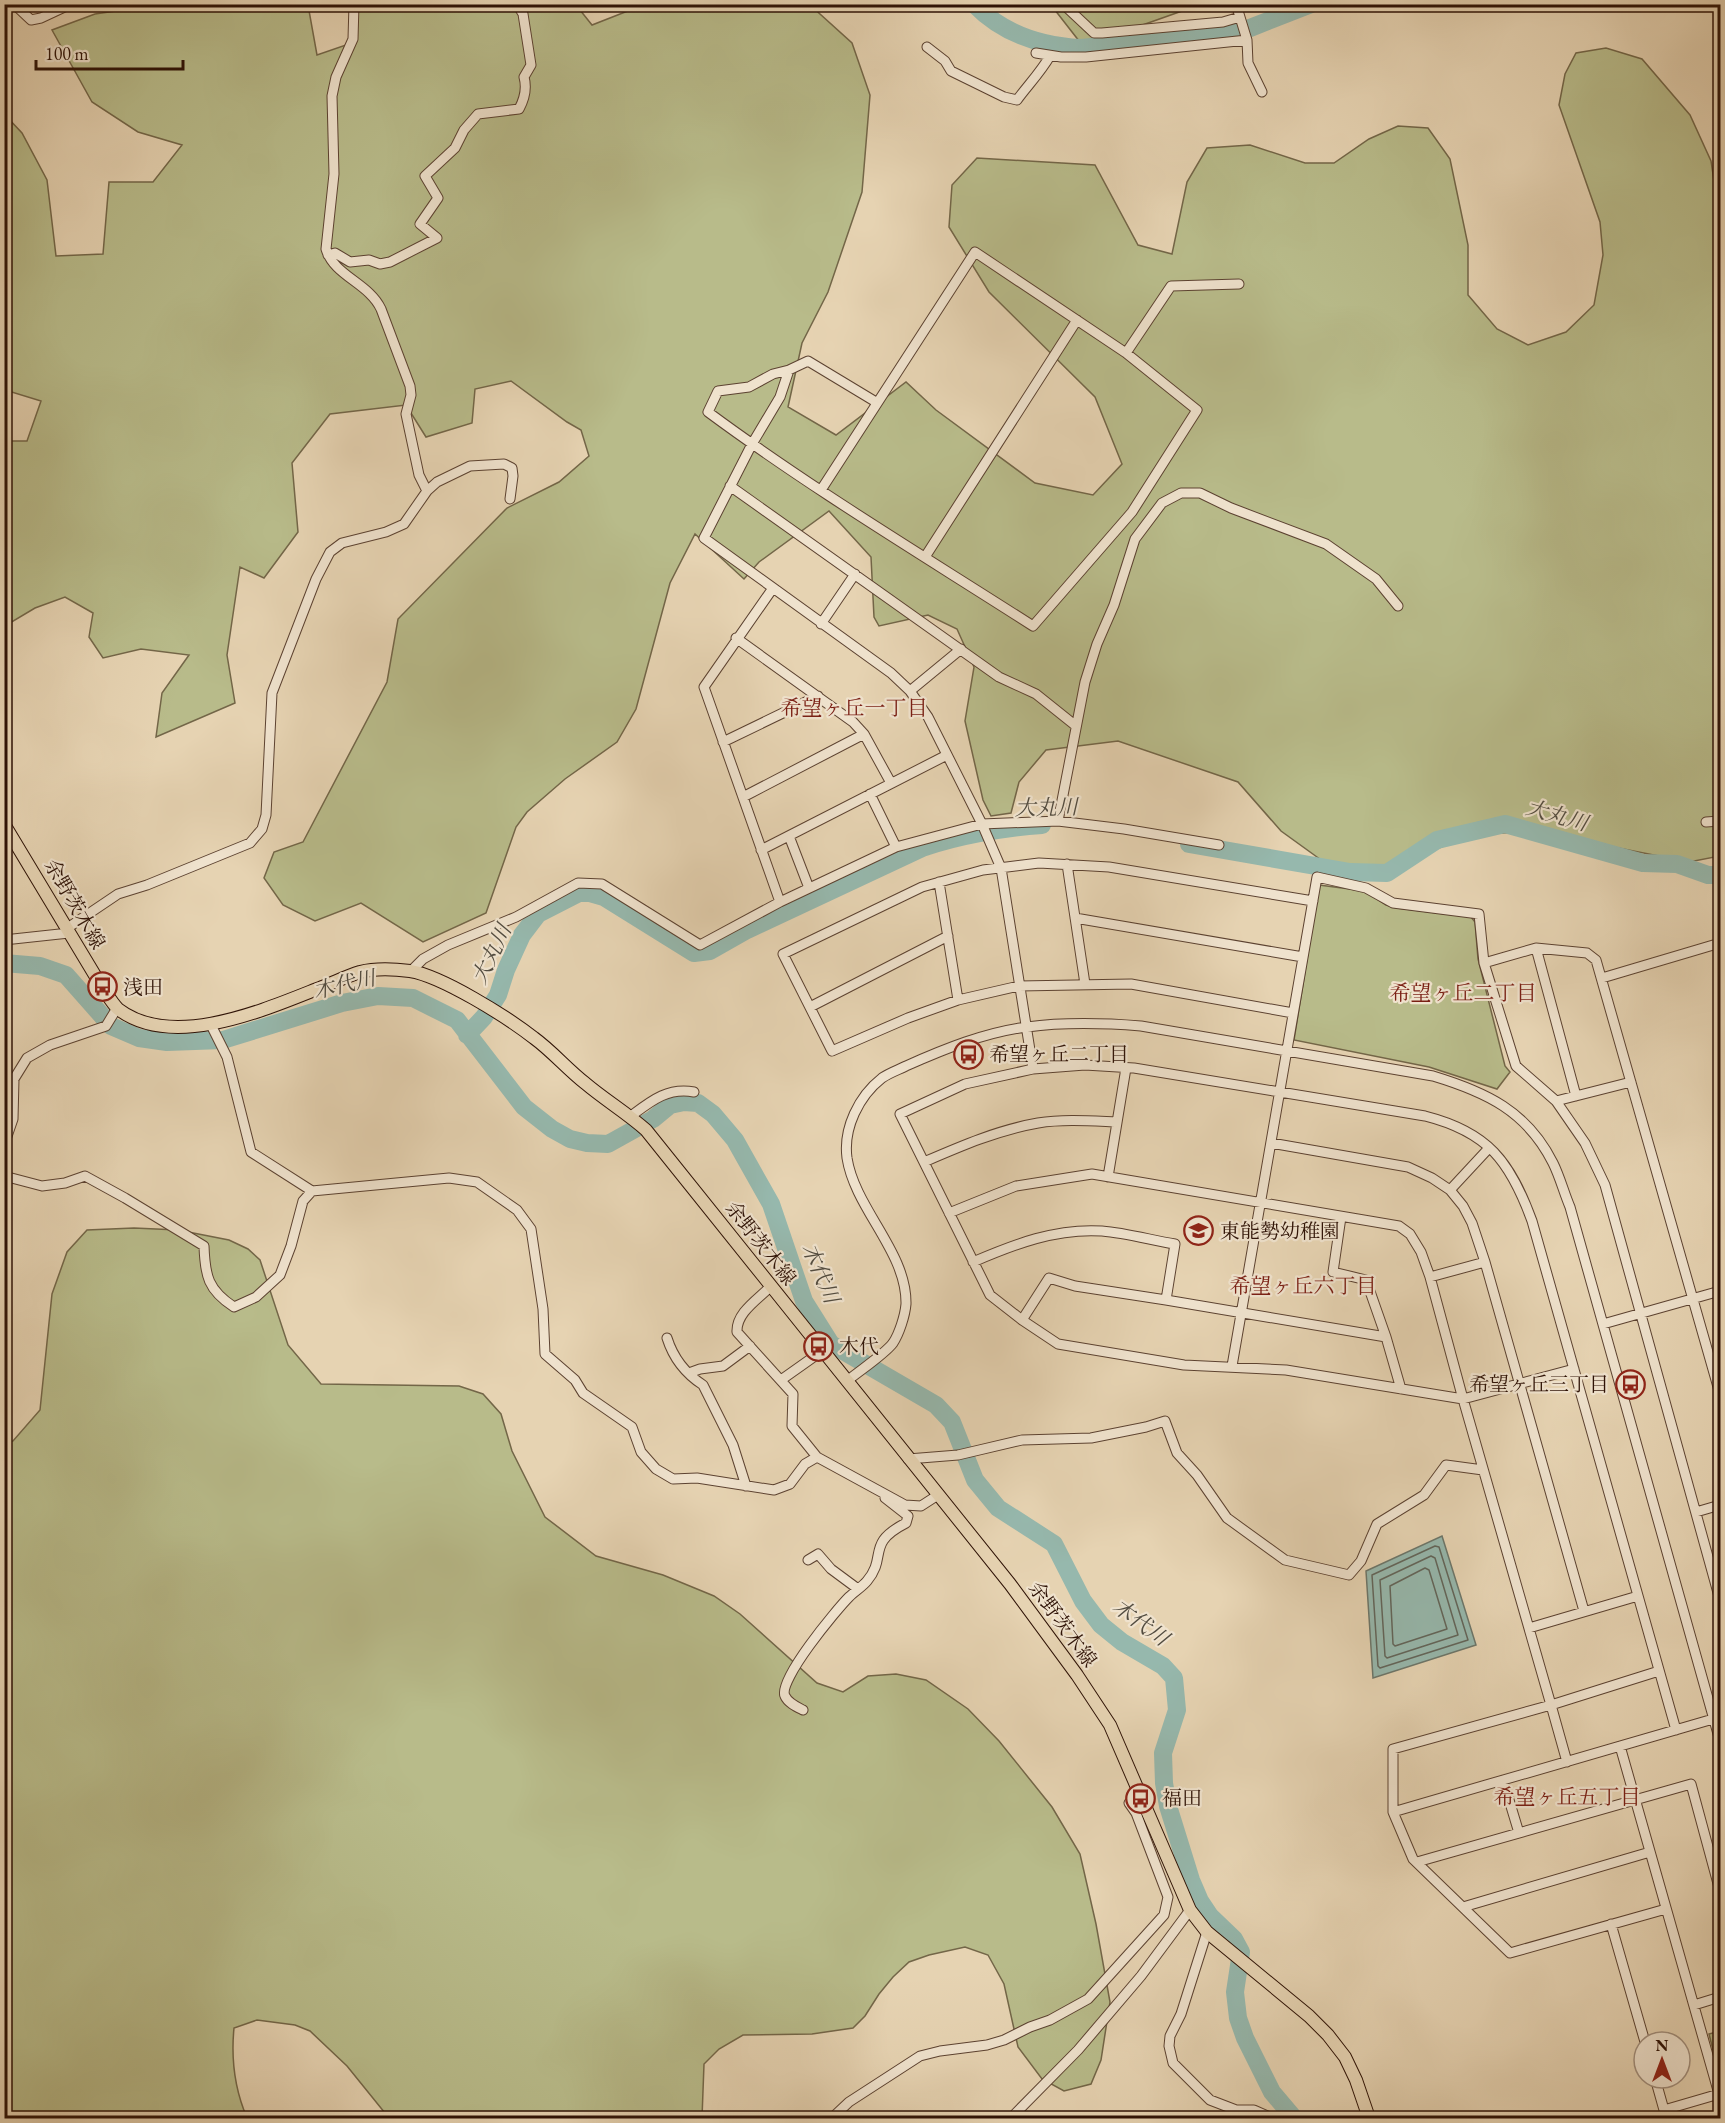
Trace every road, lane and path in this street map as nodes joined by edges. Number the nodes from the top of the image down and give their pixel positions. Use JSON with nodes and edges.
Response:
{"nodes":[{"id":1,"x":15,"y":4,"type":"edge"},
{"id":2,"x":71,"y":4,"type":"edge"},
{"id":3,"x":354,"y":4,"type":"edge"},
{"id":4,"x":517,"y":4,"type":"edge"},
{"id":5,"x":1063,"y":4,"type":"edge"},
{"id":6,"x":1236,"y":4,"type":"edge"},
{"id":7,"x":1240,"y":17,"type":"junction"},
{"id":8,"x":1247,"y":40,"type":"junction"},
{"id":9,"x":927,"y":47,"type":"dead end"},
{"id":10,"x":1036,"y":53,"type":"dead end"},
{"id":11,"x":1050,"y":56,"type":"junction"},
{"id":12,"x":1262,"y":92,"type":"dead end"},
{"id":13,"x":328,"y":255,"type":"junction"},
{"id":14,"x":1239,"y":284,"type":"dead end"},
{"id":15,"x":1077,"y":320,"type":"junction"},
{"id":16,"x":1126,"y":353,"type":"junction"},
{"id":17,"x":789,"y":370,"type":"junction"},
{"id":18,"x":876,"y":402,"type":"junction"},
{"id":19,"x":752,"y":444,"type":"junction"},
{"id":20,"x":730,"y":486,"type":"junction"},
{"id":21,"x":427,"y":490,"type":"junction"},
{"id":22,"x":821,"y":490,"type":"junction"},
{"id":23,"x":510,"y":499,"type":"dead end"},
{"id":24,"x":925,"y":557,"type":"junction"},
{"id":25,"x":855,"y":574,"type":"junction"},
{"id":26,"x":773,"y":588,"type":"junction"},
{"id":27,"x":1398,"y":606,"type":"dead end"},
{"id":28,"x":821,"y":624,"type":"junction"},
{"id":29,"x":736,"y":638,"type":"junction"},
{"id":30,"x":961,"y":649,"type":"junction"},
{"id":31,"x":910,"y":691,"type":"junction"},
{"id":32,"x":818,"y":696,"type":"junction"},
{"id":33,"x":1076,"y":726,"type":"junction"},
{"id":34,"x":864,"y":734,"type":"junction"},
{"id":35,"x":723,"y":742,"type":"junction"},
{"id":36,"x":947,"y":755,"type":"junction"},
{"id":37,"x":891,"y":783,"type":"junction"},
{"id":38,"x":870,"y":794,"type":"junction"},
{"id":39,"x":743,"y":797,"type":"junction"},
{"id":40,"x":1058,"y":821,"type":"junction"},
{"id":41,"x":1720,"y":821,"type":"edge"},
{"id":42,"x":1706,"y":822,"type":"dead end"},
{"id":43,"x":4,"y":824,"type":"edge"},
{"id":44,"x":985,"y":830,"type":"junction"},
{"id":45,"x":789,"y":836,"type":"junction"},
{"id":46,"x":1219,"y":845,"type":"dead end"},
{"id":47,"x":896,"y":847,"type":"junction"},
{"id":48,"x":761,"y":850,"type":"junction"},
{"id":49,"x":1067,"y":864,"type":"junction"},
{"id":50,"x":1001,"y":868,"type":"junction"},
{"id":51,"x":939,"y":882,"type":"junction"},
{"id":52,"x":809,"y":888,"type":"junction"},
{"id":53,"x":1313,"y":901,"type":"junction"},
{"id":54,"x":780,"y":902,"type":"junction"},
{"id":55,"x":1075,"y":918,"type":"junction"},
{"id":56,"x":68,"y":931,"type":"junction"},
{"id":57,"x":948,"y":936,"type":"junction"},
{"id":58,"x":4,"y":940,"type":"edge"},
{"id":59,"x":1720,"y":943,"type":"edge"},
{"id":60,"x":1536,"y":948,"type":"junction"},
{"id":61,"x":1303,"y":957,"type":"junction"},
{"id":62,"x":1484,"y":963,"type":"junction"},
{"id":63,"x":411,"y":971,"type":"junction"},
{"id":64,"x":1602,"y":978,"type":"junction"},
{"id":65,"x":1085,"y":984,"type":"junction"},
{"id":66,"x":1019,"y":986,"type":"junction"},
{"id":67,"x":958,"y":1000,"type":"junction"},
{"id":68,"x":810,"y":1007,"type":"junction"},
{"id":69,"x":117,"y":1008,"type":"junction"},
{"id":70,"x":1293,"y":1013,"type":"junction"},
{"id":71,"x":211,"y":1025,"type":"junction"},
{"id":72,"x":1026,"y":1027,"type":"junction"},
{"id":73,"x":1287,"y":1051,"type":"junction"},
{"id":74,"x":1126,"y":1068,"type":"junction"},
{"id":75,"x":1033,"y":1069,"type":"junction"},
{"id":76,"x":1631,"y":1082,"type":"junction"},
{"id":77,"x":694,"y":1092,"type":"dead end"},
{"id":78,"x":1280,"y":1092,"type":"junction"},
{"id":79,"x":1576,"y":1096,"type":"junction"},
{"id":80,"x":1556,"y":1101,"type":"junction"},
{"id":81,"x":633,"y":1118,"type":"junction"},
{"id":82,"x":1117,"y":1122,"type":"junction"},
{"id":83,"x":1271,"y":1143,"type":"junction"},
{"id":84,"x":4,"y":1146,"type":"edge"},
{"id":85,"x":1489,"y":1148,"type":"junction"},
{"id":86,"x":924,"y":1162,"type":"junction"},
{"id":87,"x":4,"y":1176,"type":"edge"},
{"id":88,"x":1108,"y":1177,"type":"junction"},
{"id":89,"x":1450,"y":1190,"type":"junction"},
{"id":90,"x":312,"y":1191,"type":"junction"},
{"id":91,"x":1261,"y":1202,"type":"junction"},
{"id":92,"x":949,"y":1213,"type":"junction"},
{"id":93,"x":1341,"y":1217,"type":"junction"},
{"id":94,"x":973,"y":1262,"type":"junction"},
{"id":95,"x":1485,"y":1262,"type":"junction"},
{"id":96,"x":1430,"y":1277,"type":"junction"},
{"id":97,"x":770,"y":1287,"type":"junction"},
{"id":98,"x":1720,"y":1291,"type":"edge"},
{"id":99,"x":1693,"y":1299,"type":"junction"},
{"id":100,"x":1166,"y":1300,"type":"junction"},
{"id":101,"x":1241,"y":1312,"type":"junction"},
{"id":102,"x":1641,"y":1314,"type":"junction"},
{"id":103,"x":1022,"y":1320,"type":"junction"},
{"id":104,"x":1603,"y":1324,"type":"junction"},
{"id":105,"x":1386,"y":1337,"type":"junction"},
{"id":106,"x":667,"y":1338,"type":"dead end"},
{"id":107,"x":750,"y":1346,"type":"junction"},
{"id":108,"x":822,"y":1351,"type":"junction"},
{"id":109,"x":1232,"y":1366,"type":"junction"},
{"id":110,"x":1574,"y":1369,"type":"junction"},
{"id":111,"x":689,"y":1373,"type":"junction"},
{"id":112,"x":849,"y":1379,"type":"junction"},
{"id":113,"x":781,"y":1380,"type":"junction"},
{"id":114,"x":1518,"y":1384,"type":"junction"},
{"id":115,"x":1401,"y":1389,"type":"junction"},
{"id":116,"x":1720,"y":1394,"type":"edge"},
{"id":117,"x":1463,"y":1399,"type":"junction"},
{"id":118,"x":818,"y":1457,"type":"junction"},
{"id":119,"x":908,"y":1459,"type":"junction"},
{"id":120,"x":1484,"y":1470,"type":"junction"},
{"id":121,"x":746,"y":1486,"type":"junction"},
{"id":122,"x":879,"y":1492,"type":"junction"},
{"id":123,"x":938,"y":1495,"type":"junction"},
{"id":124,"x":1720,"y":1505,"type":"edge"},
{"id":125,"x":1696,"y":1512,"type":"junction"},
{"id":126,"x":808,"y":1560,"type":"dead end"},
{"id":127,"x":858,"y":1588,"type":"junction"},
{"id":128,"x":1638,"y":1596,"type":"junction"},
{"id":129,"x":1720,"y":1600,"type":"edge"},
{"id":130,"x":1584,"y":1611,"type":"junction"},
{"id":131,"x":1529,"y":1628,"type":"junction"},
{"id":132,"x":1659,"y":1671,"type":"junction"},
{"id":133,"x":1551,"y":1705,"type":"junction"},
{"id":134,"x":803,"y":1710,"type":"dead end"},
{"id":135,"x":1717,"y":1718,"type":"edge"},
{"id":136,"x":1676,"y":1730,"type":"junction"},
{"id":137,"x":1720,"y":1741,"type":"edge"},
{"id":138,"x":1620,"y":1746,"type":"junction"},
{"id":139,"x":1567,"y":1762,"type":"junction"},
{"id":140,"x":1503,"y":1780,"type":"junction"},
{"id":141,"x":1635,"y":1799,"type":"junction"},
{"id":142,"x":1129,"y":1803,"type":"dead end"},
{"id":143,"x":1393,"y":1812,"type":"junction"},
{"id":144,"x":1519,"y":1833,"type":"junction"},
{"id":145,"x":1650,"y":1852,"type":"junction"},
{"id":146,"x":1417,"y":1862,"type":"junction"},
{"id":147,"x":1720,"y":1891,"type":"edge"},
{"id":148,"x":1463,"y":1906,"type":"junction"},
{"id":149,"x":1666,"y":1909,"type":"junction"},
{"id":150,"x":1190,"y":1910,"type":"junction"},
{"id":151,"x":1611,"y":1924,"type":"junction"},
{"id":152,"x":1207,"y":1932,"type":"junction"},
{"id":153,"x":1720,"y":1997,"type":"edge"},
{"id":154,"x":1694,"y":2005,"type":"junction"},
{"id":155,"x":1642,"y":2030,"type":"edge"},
{"id":156,"x":1658,"y":2090,"type":"edge"},
{"id":157,"x":832,"y":2118,"type":"edge"},
{"id":158,"x":1011,"y":2118,"type":"edge"},
{"id":159,"x":1272,"y":2118,"type":"edge"},
{"id":160,"x":1369,"y":2118,"type":"edge"}],
"edges":[{"from":1,"to":2,"type":"street"},
{"from":3,"to":13,"type":"street"},
{"from":4,"to":13,"type":"street"},
{"from":5,"to":7,"type":"street"},
{"from":6,"to":7,"type":"street"},
{"from":7,"to":8,"type":"street"},
{"from":8,"to":11,"type":"street"},
{"from":8,"to":12,"type":"street"},
{"from":9,"to":11,"type":"street"},
{"from":10,"to":11,"type":"street"},
{"from":13,"to":21,"type":"street"},
{"from":14,"to":16,"type":"street"},
{"from":15,"to":16,"type":"street"},
{"from":15,"to":18,"type":"street"},
{"from":15,"to":24,"type":"street"},
{"from":16,"to":24,"type":"street"},
{"from":17,"to":18,"type":"street"},
{"from":17,"to":19,"type":"street"},
{"from":17,"to":19,"type":"street"},
{"from":18,"to":22,"type":"street"},
{"from":19,"to":20,"type":"street"},
{"from":19,"to":22,"type":"street"},
{"from":20,"to":25,"type":"street"},
{"from":20,"to":26,"type":"street"},
{"from":21,"to":23,"type":"street"},
{"from":21,"to":56,"type":"street"},
{"from":22,"to":24,"type":"street"},
{"from":25,"to":28,"type":"street"},
{"from":25,"to":30,"type":"street"},
{"from":26,"to":28,"type":"street"},
{"from":26,"to":29,"type":"street"},
{"from":27,"to":33,"type":"street"},
{"from":28,"to":31,"type":"street"},
{"from":29,"to":32,"type":"street"},
{"from":29,"to":35,"type":"street"},
{"from":30,"to":31,"type":"street"},
{"from":30,"to":33,"type":"street"},
{"from":31,"to":36,"type":"street"},
{"from":32,"to":34,"type":"street"},
{"from":32,"to":35,"type":"street"},
{"from":33,"to":40,"type":"street"},
{"from":34,"to":37,"type":"street"},
{"from":34,"to":39,"type":"street"},
{"from":35,"to":39,"type":"street"},
{"from":36,"to":37,"type":"street"},
{"from":36,"to":44,"type":"street"},
{"from":37,"to":38,"type":"street"},
{"from":38,"to":45,"type":"street"},
{"from":38,"to":47,"type":"street"},
{"from":39,"to":48,"type":"street"},
{"from":40,"to":44,"type":"street"},
{"from":40,"to":46,"type":"street"},
{"from":41,"to":42,"type":"street"},
{"from":43,"to":56,"type":"main road","name":"余野茨木線"},
{"from":44,"to":47,"type":"street"},
{"from":44,"to":50,"type":"street"},
{"from":45,"to":48,"type":"street"},
{"from":45,"to":52,"type":"street"},
{"from":47,"to":52,"type":"street"},
{"from":48,"to":54,"type":"street"},
{"from":49,"to":50,"type":"street"},
{"from":49,"to":53,"type":"street"},
{"from":49,"to":55,"type":"street"},
{"from":50,"to":51,"type":"street"},
{"from":50,"to":66,"type":"street"},
{"from":51,"to":57,"type":"street"},
{"from":51,"to":68,"type":"street"},
{"from":52,"to":54,"type":"street"},
{"from":53,"to":61,"type":"street"},
{"from":53,"to":62,"type":"street"},
{"from":54,"to":63,"type":"street"},
{"from":55,"to":61,"type":"street"},
{"from":55,"to":65,"type":"street"},
{"from":56,"to":58,"type":"street"},
{"from":56,"to":69,"type":"main road","name":"余野茨木線"},
{"from":57,"to":67,"type":"street"},
{"from":57,"to":68,"type":"street"},
{"from":59,"to":64,"type":"street"},
{"from":60,"to":62,"type":"street"},
{"from":60,"to":64,"type":"street"},
{"from":60,"to":79,"type":"street"},
{"from":61,"to":70,"type":"street"},
{"from":62,"to":80,"type":"street"},
{"from":63,"to":71,"type":"main road","name":"余野茨木線"},
{"from":63,"to":81,"type":"main road","name":"余野茨木線"},
{"from":64,"to":76,"type":"street"},
{"from":65,"to":66,"type":"street"},
{"from":65,"to":70,"type":"street"},
{"from":66,"to":67,"type":"street"},
{"from":66,"to":72,"type":"street"},
{"from":67,"to":68,"type":"street"},
{"from":69,"to":71,"type":"main road","name":"余野茨木線"},
{"from":69,"to":84,"type":"street"},
{"from":70,"to":73,"type":"street"},
{"from":71,"to":90,"type":"street"},
{"from":72,"to":73,"type":"street"},
{"from":72,"to":75,"type":"street"},
{"from":72,"to":112,"type":"street"},
{"from":73,"to":78,"type":"street"},
{"from":73,"to":104,"type":"street"},
{"from":74,"to":75,"type":"street"},
{"from":74,"to":78,"type":"street"},
{"from":74,"to":82,"type":"street"},
{"from":75,"to":86,"type":"street"},
{"from":76,"to":79,"type":"street"},
{"from":76,"to":99,"type":"street"},
{"from":77,"to":81,"type":"street"},
{"from":78,"to":83,"type":"street"},
{"from":78,"to":85,"type":"street"},
{"from":79,"to":80,"type":"street"},
{"from":80,"to":102,"type":"street"},
{"from":81,"to":97,"type":"main road","name":"余野茨木線"},
{"from":82,"to":86,"type":"street"},
{"from":82,"to":88,"type":"street"},
{"from":83,"to":89,"type":"street"},
{"from":83,"to":91,"type":"street"},
{"from":85,"to":89,"type":"street"},
{"from":85,"to":110,"type":"street"},
{"from":86,"to":92,"type":"street"},
{"from":87,"to":90,"type":"street"},
{"from":88,"to":91,"type":"street"},
{"from":88,"to":92,"type":"street"},
{"from":89,"to":95,"type":"street"},
{"from":90,"to":121,"type":"street"},
{"from":91,"to":93,"type":"street"},
{"from":91,"to":101,"type":"street"},
{"from":92,"to":94,"type":"street"},
{"from":93,"to":96,"type":"street"},
{"from":93,"to":105,"type":"street"},
{"from":94,"to":100,"type":"street"},
{"from":94,"to":103,"type":"street"},
{"from":95,"to":96,"type":"street"},
{"from":95,"to":114,"type":"street"},
{"from":96,"to":117,"type":"street"},
{"from":97,"to":107,"type":"street"},
{"from":97,"to":108,"type":"main road","name":"余野茨木線"},
{"from":98,"to":99,"type":"street"},
{"from":99,"to":102,"type":"street"},
{"from":99,"to":116,"type":"street"},
{"from":100,"to":101,"type":"street"},
{"from":100,"to":103,"type":"street"},
{"from":101,"to":105,"type":"street"},
{"from":101,"to":109,"type":"street"},
{"from":102,"to":104,"type":"street"},
{"from":102,"to":125,"type":"street"},
{"from":103,"to":109,"type":"street"},
{"from":104,"to":135,"type":"street"},
{"from":105,"to":115,"type":"street"},
{"from":106,"to":111,"type":"street"},
{"from":107,"to":111,"type":"street"},
{"from":107,"to":113,"type":"street"},
{"from":108,"to":112,"type":"main road","name":"余野茨木線"},
{"from":108,"to":113,"type":"street"},
{"from":109,"to":115,"type":"street"},
{"from":110,"to":114,"type":"street"},
{"from":110,"to":128,"type":"street"},
{"from":111,"to":121,"type":"street"},
{"from":112,"to":119,"type":"main road","name":"余野茨木線"},
{"from":113,"to":118,"type":"street"},
{"from":114,"to":117,"type":"street"},
{"from":114,"to":130,"type":"street"},
{"from":115,"to":117,"type":"street"},
{"from":117,"to":120,"type":"street"},
{"from":118,"to":121,"type":"street"},
{"from":118,"to":122,"type":"street"},
{"from":119,"to":120,"type":"street"},
{"from":119,"to":123,"type":"main road","name":"余野茨木線"},
{"from":120,"to":131,"type":"street"},
{"from":122,"to":123,"type":"street"},
{"from":122,"to":127,"type":"street"},
{"from":123,"to":150,"type":"main road","name":"余野茨木線"},
{"from":124,"to":125,"type":"street"},
{"from":125,"to":129,"type":"street"},
{"from":126,"to":127,"type":"street"},
{"from":127,"to":134,"type":"street"},
{"from":128,"to":130,"type":"street"},
{"from":128,"to":132,"type":"street"},
{"from":130,"to":131,"type":"street"},
{"from":131,"to":133,"type":"street"},
{"from":132,"to":133,"type":"street"},
{"from":132,"to":136,"type":"street"},
{"from":133,"to":139,"type":"street"},
{"from":133,"to":143,"type":"street"},
{"from":135,"to":136,"type":"street"},
{"from":135,"to":137,"type":"street"},
{"from":136,"to":138,"type":"street"},
{"from":138,"to":139,"type":"street"},
{"from":138,"to":141,"type":"street"},
{"from":139,"to":140,"type":"street"},
{"from":140,"to":143,"type":"street"},
{"from":140,"to":144,"type":"street"},
{"from":141,"to":144,"type":"street"},
{"from":141,"to":145,"type":"street"},
{"from":141,"to":147,"type":"street"},
{"from":142,"to":157,"type":"street"},
{"from":143,"to":146,"type":"street"},
{"from":144,"to":146,"type":"street"},
{"from":145,"to":148,"type":"street"},
{"from":145,"to":149,"type":"street"},
{"from":146,"to":148,"type":"street"},
{"from":148,"to":151,"type":"street"},
{"from":149,"to":151,"type":"street"},
{"from":149,"to":154,"type":"street"},
{"from":150,"to":152,"type":"main road","name":"余野茨木線"},
{"from":150,"to":158,"type":"street"},
{"from":151,"to":155,"type":"street"},
{"from":152,"to":159,"type":"street"},
{"from":152,"to":160,"type":"main road","name":"余野茨木線"},
{"from":153,"to":154,"type":"street"},
{"from":154,"to":156,"type":"street"}]}
